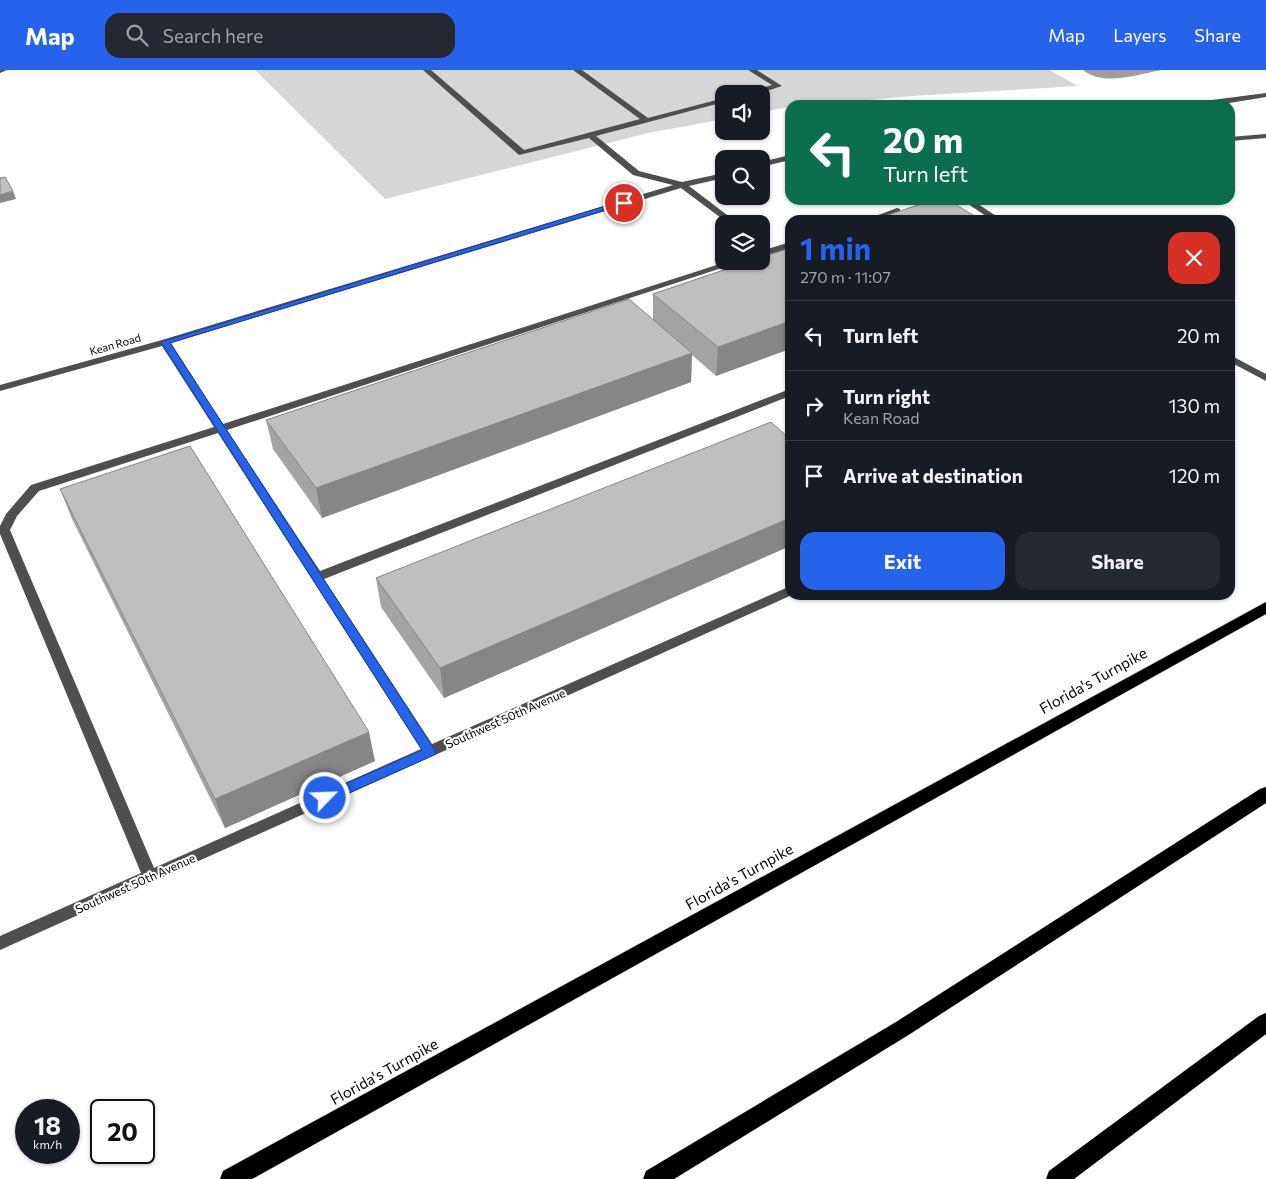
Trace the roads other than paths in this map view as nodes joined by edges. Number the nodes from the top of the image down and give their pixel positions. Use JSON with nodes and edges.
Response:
{"nodes":[{"id":1,"x":427,"y":70,"type":"edge"},
{"id":2,"x":577,"y":70,"type":"edge"},
{"id":3,"x":752,"y":70,"type":"edge"},
{"id":4,"x":770,"y":88,"type":"edge"},
{"id":5,"x":1266,"y":95,"type":"edge"},
{"id":6,"x":1235,"y":100,"type":"edge"},
{"id":7,"x":715,"y":102,"type":"edge"},
{"id":8,"x":646,"y":120,"type":"junction"},
{"id":9,"x":590,"y":135,"type":"junction"},
{"id":10,"x":1266,"y":136,"type":"edge"},
{"id":11,"x":1235,"y":139,"type":"edge"},
{"id":12,"x":785,"y":158,"type":"edge"},
{"id":13,"x":770,"y":163,"type":"edge"},
{"id":14,"x":715,"y":177,"type":"edge"},
{"id":15,"x":682,"y":186,"type":"junction"},
{"id":16,"x":974,"y":205,"type":"edge"},
{"id":17,"x":897,"y":211,"type":"edge"},
{"id":18,"x":722,"y":215,"type":"edge"},
{"id":19,"x":885,"y":215,"type":"edge"},
{"id":20,"x":990,"y":215,"type":"edge"},
{"id":21,"x":785,"y":247,"type":"edge"},
{"id":22,"x":772,"y":251,"type":"edge"},
{"id":23,"x":715,"y":269,"type":"edge"},
{"id":24,"x":165,"y":342,"type":"junction"},
{"id":25,"x":1235,"y":361,"type":"edge"},
{"id":26,"x":1266,"y":378,"type":"edge"},
{"id":27,"x":0,"y":388,"type":"edge"},
{"id":28,"x":785,"y":394,"type":"edge"},
{"id":29,"x":221,"y":427,"type":"junction"},
{"id":30,"x":317,"y":577,"type":"junction"},
{"id":31,"x":785,"y":593,"type":"edge"},
{"id":32,"x":1266,"y":607,"type":"edge"},
{"id":33,"x":430,"y":752,"type":"junction"},
{"id":34,"x":1266,"y":794,"type":"edge"},
{"id":35,"x":150,"y":876,"type":"junction"},
{"id":36,"x":0,"y":943,"type":"edge"},
{"id":37,"x":1266,"y":1022,"type":"edge"},
{"id":38,"x":231,"y":1179,"type":"edge"},
{"id":39,"x":654,"y":1179,"type":"edge"},
{"id":40,"x":1057,"y":1179,"type":"edge"}],
"edges":[{"from":1,"to":9,"type":"street"},
{"from":2,"to":8,"type":"street"},
{"from":3,"to":4,"type":"street"},
{"from":5,"to":6,"type":"street"},
{"from":7,"to":8,"type":"street"},
{"from":8,"to":9,"type":"street"},
{"from":9,"to":15,"type":"street"},
{"from":10,"to":11,"type":"street"},
{"from":12,"to":13,"type":"street"},
{"from":14,"to":15,"type":"street","name":"Kean Road"},
{"from":15,"to":18,"type":"street"},
{"from":15,"to":24,"type":"street","name":"Kean Road"},
{"from":16,"to":20,"type":"street"},
{"from":17,"to":19,"type":"street"},
{"from":21,"to":22,"type":"street"},
{"from":23,"to":29,"type":"street"},
{"from":24,"to":27,"type":"street","name":"Kean Road"},
{"from":24,"to":29,"type":"street"},
{"from":25,"to":26,"type":"street"},
{"from":28,"to":30,"type":"street"},
{"from":29,"to":30,"type":"street"},
{"from":29,"to":35,"type":"street"},
{"from":30,"to":33,"type":"street"},
{"from":31,"to":33,"type":"street","name":"Southwest 50th Avenue"},
{"from":32,"to":38,"type":"highway","name":"Florida's Turnpike"},
{"from":33,"to":35,"type":"street","name":"Southwest 50th Avenue"},
{"from":34,"to":39,"type":"highway"},
{"from":35,"to":36,"type":"street","name":"Southwest 50th Avenue"},
{"from":37,"to":40,"type":"highway"}]}
